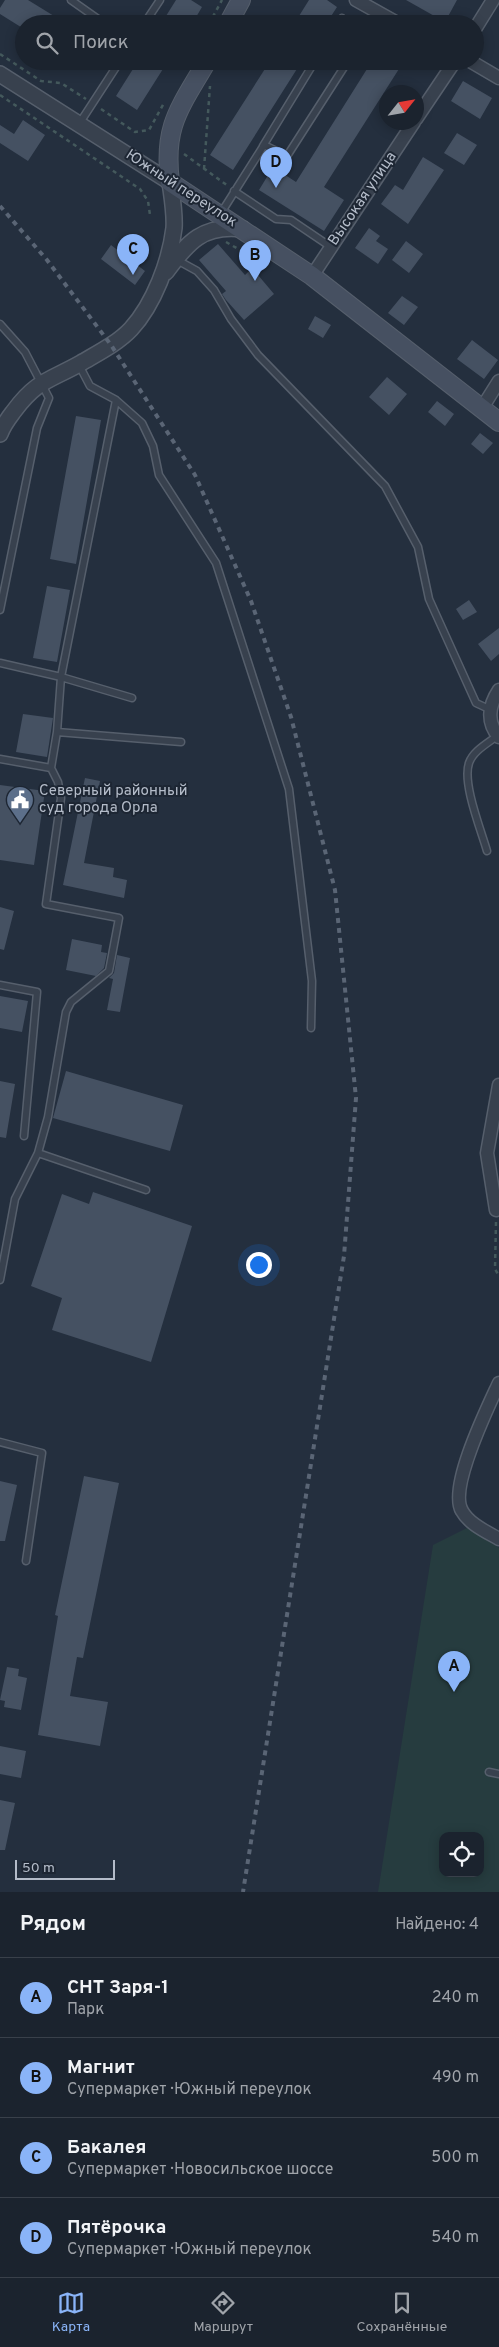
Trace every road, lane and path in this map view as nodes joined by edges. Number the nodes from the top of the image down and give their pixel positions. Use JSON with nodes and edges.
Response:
{"nodes":[{"id":1,"x":71,"y":0,"type":"edge"},
{"id":2,"x":160,"y":0,"type":"edge"},
{"id":3,"x":356,"y":0,"type":"edge"},
{"id":4,"x":493,"y":0,"type":"edge"},
{"id":5,"x":233,"y":3,"type":"edge"},
{"id":6,"x":92,"y":15,"type":"edge"},
{"id":7,"x":150,"y":15,"type":"edge"},
{"id":8,"x":219,"y":15,"type":"edge"},
{"id":9,"x":373,"y":15,"type":"edge"},
{"id":10,"x":484,"y":15,"type":"edge"},
{"id":11,"x":0,"y":54,"type":"edge"},
{"id":12,"x":15,"y":64,"type":"edge"},
{"id":13,"x":484,"y":69,"type":"edge"},
{"id":14,"x":24,"y":70,"type":"edge"},
{"id":15,"x":114,"y":70,"type":"edge"},
{"id":16,"x":208,"y":70,"type":"edge"},
{"id":17,"x":209,"y":70,"type":"edge"},
{"id":18,"x":309,"y":70,"type":"edge"},
{"id":19,"x":342,"y":70,"type":"edge"},
{"id":20,"x":449,"y":70,"type":"edge"},
{"id":21,"x":0,"y":74,"type":"edge"},
{"id":22,"x":499,"y":78,"type":"edge"},
{"id":23,"x":0,"y":94,"type":"edge"},
{"id":24,"x":92,"y":103,"type":"junction"},
{"id":25,"x":424,"y":107,"type":"edge"},
{"id":26,"x":79,"y":124,"type":"junction"},
{"id":27,"x":149,"y":130,"type":"dead end"},
{"id":28,"x":409,"y":130,"type":"edge"},
{"id":29,"x":263,"y":146,"type":"junction"},
{"id":30,"x":183,"y":153,"type":"dead end"},
{"id":31,"x":204,"y":169,"type":"junction"},
{"id":32,"x":170,"y":182,"type":"junction"},
{"id":33,"x":234,"y":191,"type":"junction"},
{"id":34,"x":220,"y":214,"type":"junction"},
{"id":35,"x":150,"y":215,"type":"dead end"},
{"id":36,"x":243,"y":229,"type":"junction"},
{"id":37,"x":332,"y":246,"type":"junction"},
{"id":38,"x":176,"y":259,"type":"junction"},
{"id":39,"x":312,"y":276,"type":"junction"},
{"id":40,"x":158,"y":283,"type":"junction"},
{"id":41,"x":0,"y":324,"type":"edge"},
{"id":42,"x":79,"y":364,"type":"junction"},
{"id":43,"x":499,"y":380,"type":"edge"},
{"id":44,"x":42,"y":382,"type":"junction"},
{"id":45,"x":116,"y":400,"type":"junction"},
{"id":46,"x":482,"y":408,"type":"junction"},
{"id":47,"x":499,"y":422,"type":"edge"},
{"id":48,"x":0,"y":434,"type":"edge"},
{"id":49,"x":0,"y":610,"type":"edge"},
{"id":50,"x":0,"y":663,"type":"edge"},
{"id":51,"x":61,"y":677,"type":"junction"},
{"id":52,"x":499,"y":690,"type":"edge"},
{"id":53,"x":132,"y":698,"type":"dead end"},
{"id":54,"x":489,"y":709,"type":"junction"},
{"id":55,"x":58,"y":732,"type":"junction"},
{"id":56,"x":498,"y":736,"type":"edge"},
{"id":57,"x":181,"y":742,"type":"dead end"},
{"id":58,"x":0,"y":759,"type":"edge"},
{"id":59,"x":51,"y":768,"type":"junction"},
{"id":60,"x":487,"y":852,"type":"dead end"},
{"id":61,"x":0,"y":985,"type":"edge"},
{"id":62,"x":312,"y":1028,"type":"dead end"},
{"id":63,"x":499,"y":1085,"type":"edge"},
{"id":64,"x":24,"y":1136,"type":"dead end"},
{"id":65,"x":38,"y":1153,"type":"junction"},
{"id":66,"x":146,"y":1190,"type":"dead end"},
{"id":67,"x":496,"y":1210,"type":"joint"},
{"id":68,"x":499,"y":1276,"type":"edge"},
{"id":69,"x":0,"y":1280,"type":"edge"},
{"id":70,"x":499,"y":1383,"type":"edge"},
{"id":71,"x":0,"y":1442,"type":"edge"},
{"id":72,"x":499,"y":1539,"type":"edge"},
{"id":73,"x":26,"y":1561,"type":"dead end"},
{"id":74,"x":489,"y":1772,"type":"dead end"},
{"id":75,"x":499,"y":1774,"type":"edge"}],
"edges":[{"from":1,"to":6,"type":"lane"},
{"from":2,"to":7,"type":"lane"},
{"from":3,"to":9,"type":"street"},
{"from":4,"to":10,"type":"street"},
{"from":5,"to":8,"type":"path"},
{"from":11,"to":12,"type":"path"},
{"from":13,"to":22,"type":"street"},
{"from":14,"to":24,"type":"path"},
{"from":15,"to":24,"type":"lane"},
{"from":16,"to":32,"type":"main road"},
{"from":17,"to":31,"type":"path"},
{"from":18,"to":29,"type":"lane"},
{"from":19,"to":29,"type":"lane"},
{"from":20,"to":25,"type":"street"},
{"from":21,"to":26,"type":"street","name":"Южный переулок"},
{"from":23,"to":35,"type":"path"},
{"from":24,"to":26,"type":"lane"},
{"from":24,"to":27,"type":"path"},
{"from":26,"to":32,"type":"street","name":"Южный переулок"},
{"from":28,"to":37,"type":"street","name":"Высокая улица"},
{"from":29,"to":33,"type":"lane"},
{"from":30,"to":31,"type":"path"},
{"from":31,"to":33,"type":"path"},
{"from":32,"to":34,"type":"main road","name":"Южный переулок"},
{"from":32,"to":40,"type":"street"},
{"from":33,"to":34,"type":"lane"},
{"from":33,"to":37,"type":"lane"},
{"from":34,"to":36,"type":"main road","name":"Южный переулок"},
{"from":36,"to":38,"type":"street"},
{"from":36,"to":39,"type":"main road","name":"Южный переулок"},
{"from":37,"to":39,"type":"street","name":"Высокая улица"},
{"from":38,"to":40,"type":"street"},
{"from":38,"to":54,"type":"lane"},
{"from":39,"to":46,"type":"main road","name":"Южный переулок"},
{"from":40,"to":42,"type":"street"},
{"from":41,"to":44,"type":"lane"},
{"from":42,"to":44,"type":"street"},
{"from":42,"to":45,"type":"lane"},
{"from":43,"to":46,"type":"street"},
{"from":44,"to":48,"type":"street"},
{"from":44,"to":49,"type":"lane"},
{"from":45,"to":51,"type":"lane"},
{"from":45,"to":62,"type":"lane"},
{"from":46,"to":47,"type":"main road","name":"Южный переулок"},
{"from":50,"to":51,"type":"lane"},
{"from":51,"to":53,"type":"lane"},
{"from":51,"to":55,"type":"lane"},
{"from":52,"to":54,"type":"street"},
{"from":54,"to":56,"type":"street"},
{"from":55,"to":57,"type":"lane"},
{"from":55,"to":59,"type":"lane"},
{"from":56,"to":60,"type":"lane"},
{"from":58,"to":59,"type":"lane"},
{"from":59,"to":65,"type":"lane"},
{"from":61,"to":64,"type":"lane"},
{"from":63,"to":67,"type":"street"},
{"from":65,"to":66,"type":"lane"},
{"from":65,"to":69,"type":"lane"},
{"from":67,"to":68,"type":"path"},
{"from":70,"to":72,"type":"street"},
{"from":71,"to":73,"type":"lane"},
{"from":74,"to":75,"type":"lane"}]}
